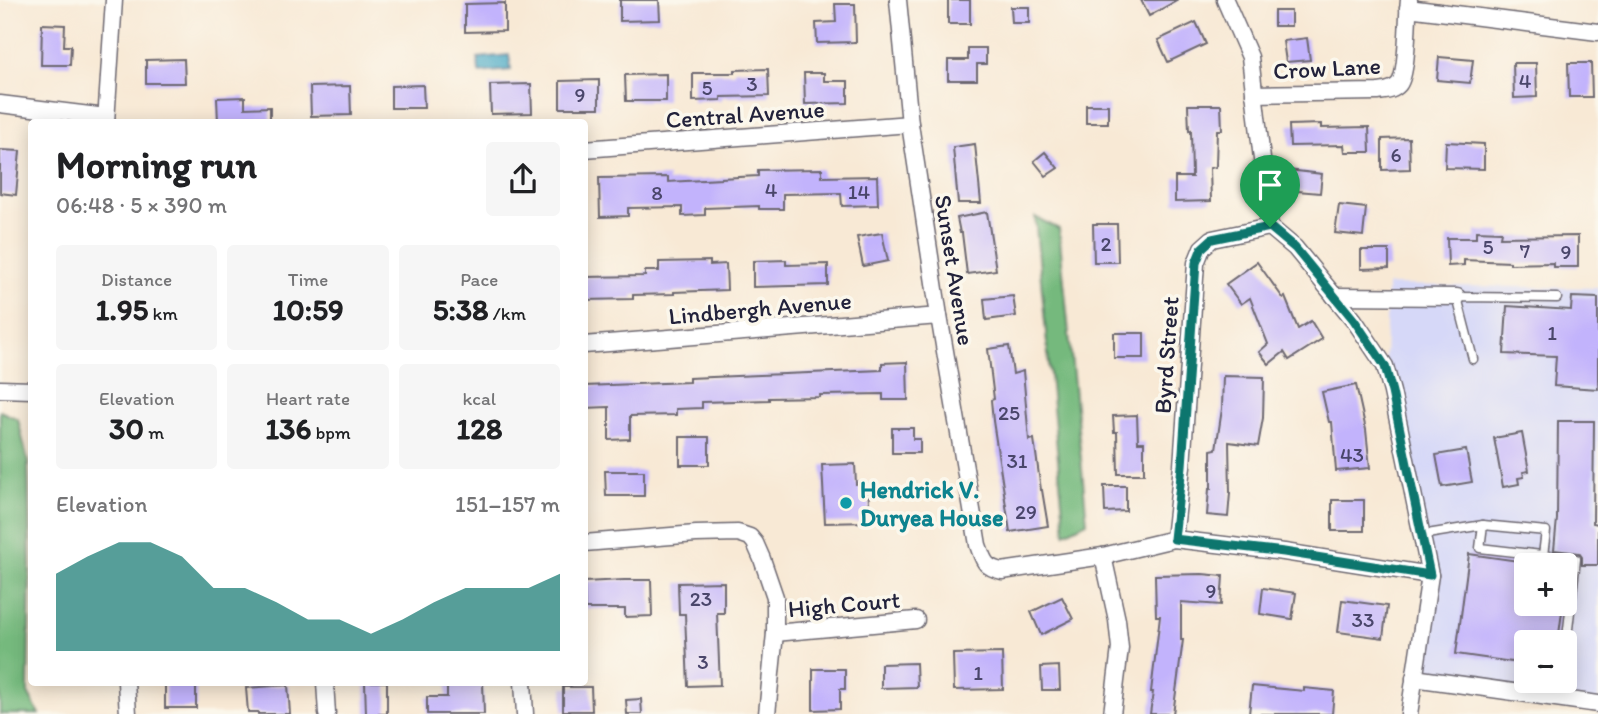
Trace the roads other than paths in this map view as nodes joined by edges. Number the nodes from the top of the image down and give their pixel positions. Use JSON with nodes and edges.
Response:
{"nodes":[{"id":1,"x":114,"y":0,"type":"edge"},
{"id":2,"x":898,"y":0,"type":"edge"},
{"id":3,"x":1225,"y":0,"type":"edge"},
{"id":4,"x":1408,"y":4,"type":"edge"},
{"id":5,"x":1598,"y":32,"type":"edge"},
{"id":6,"x":1254,"y":94,"type":"junction"},
{"id":7,"x":0,"y":104,"type":"edge"},
{"id":8,"x":99,"y":119,"type":"edge"},
{"id":9,"x":106,"y":119,"type":"edge"},
{"id":10,"x":909,"y":124,"type":"junction"},
{"id":11,"x":588,"y":149,"type":"edge"},
{"id":12,"x":1270,"y":227,"type":"junction"},
{"id":13,"x":1334,"y":296,"type":"junction"},
{"id":14,"x":1457,"y":297,"type":"junction"},
{"id":15,"x":1557,"y":298,"type":"dead end"},
{"id":16,"x":939,"y":316,"type":"junction"},
{"id":17,"x":588,"y":345,"type":"edge"},
{"id":18,"x":1473,"y":359,"type":"dead end"},
{"id":19,"x":0,"y":389,"type":"edge"},
{"id":20,"x":28,"y":390,"type":"edge"},
{"id":21,"x":1483,"y":524,"type":"junction"},
{"id":22,"x":1421,"y":535,"type":"junction"},
{"id":23,"x":1174,"y":539,"type":"junction"},
{"id":24,"x":588,"y":543,"type":"edge"},
{"id":25,"x":1525,"y":553,"type":"edge"},
{"id":26,"x":1543,"y":553,"type":"edge"},
{"id":27,"x":1103,"y":556,"type":"junction"},
{"id":28,"x":1430,"y":575,"type":"junction"},
{"id":29,"x":916,"y":620,"type":"dead end"},
{"id":30,"x":775,"y":633,"type":"junction"},
{"id":31,"x":1414,"y":678,"type":"junction"},
{"id":32,"x":126,"y":686,"type":"edge"},
{"id":33,"x":325,"y":686,"type":"edge"},
{"id":34,"x":523,"y":686,"type":"edge"},
{"id":35,"x":1562,"y":693,"type":"edge"},
{"id":36,"x":1561,"y":699,"type":"junction"},
{"id":37,"x":1598,"y":704,"type":"edge"},
{"id":38,"x":128,"y":714,"type":"edge"},
{"id":39,"x":327,"y":714,"type":"edge"},
{"id":40,"x":525,"y":714,"type":"edge"},
{"id":41,"x":767,"y":714,"type":"edge"},
{"id":42,"x":1112,"y":714,"type":"edge"},
{"id":43,"x":1409,"y":714,"type":"edge"}],
"edges":[{"from":1,"to":9,"type":"street"},
{"from":2,"to":10,"type":"street","name":"Sunset Avenue"},
{"from":3,"to":6,"type":"street"},
{"from":4,"to":5,"type":"street"},
{"from":4,"to":6,"type":"street","name":"Crow Lane"},
{"from":6,"to":12,"type":"street"},
{"from":7,"to":8,"type":"street"},
{"from":10,"to":11,"type":"street","name":"Central Avenue"},
{"from":10,"to":16,"type":"street","name":"Sunset Avenue"},
{"from":12,"to":13,"type":"street"},
{"from":12,"to":23,"type":"street","name":"Byrd Street"},
{"from":13,"to":14,"type":"street"},
{"from":13,"to":22,"type":"street"},
{"from":14,"to":15,"type":"lane"},
{"from":14,"to":18,"type":"lane"},
{"from":16,"to":17,"type":"street","name":"Lindbergh Avenue"},
{"from":16,"to":27,"type":"street","name":"Sunset Avenue"},
{"from":19,"to":20,"type":"street"},
{"from":21,"to":22,"type":"lane"},
{"from":21,"to":25,"type":"lane"},
{"from":21,"to":26,"type":"lane"},
{"from":22,"to":28,"type":"street"},
{"from":23,"to":27,"type":"street"},
{"from":23,"to":28,"type":"street"},
{"from":24,"to":30,"type":"street"},
{"from":27,"to":42,"type":"street"},
{"from":28,"to":31,"type":"street"},
{"from":29,"to":30,"type":"street","name":"High Court"},
{"from":30,"to":41,"type":"street"},
{"from":31,"to":36,"type":"street"},
{"from":31,"to":43,"type":"street"},
{"from":32,"to":38,"type":"street"},
{"from":33,"to":39,"type":"street"},
{"from":34,"to":40,"type":"street"},
{"from":35,"to":36,"type":"lane"},
{"from":36,"to":37,"type":"street"}]}
